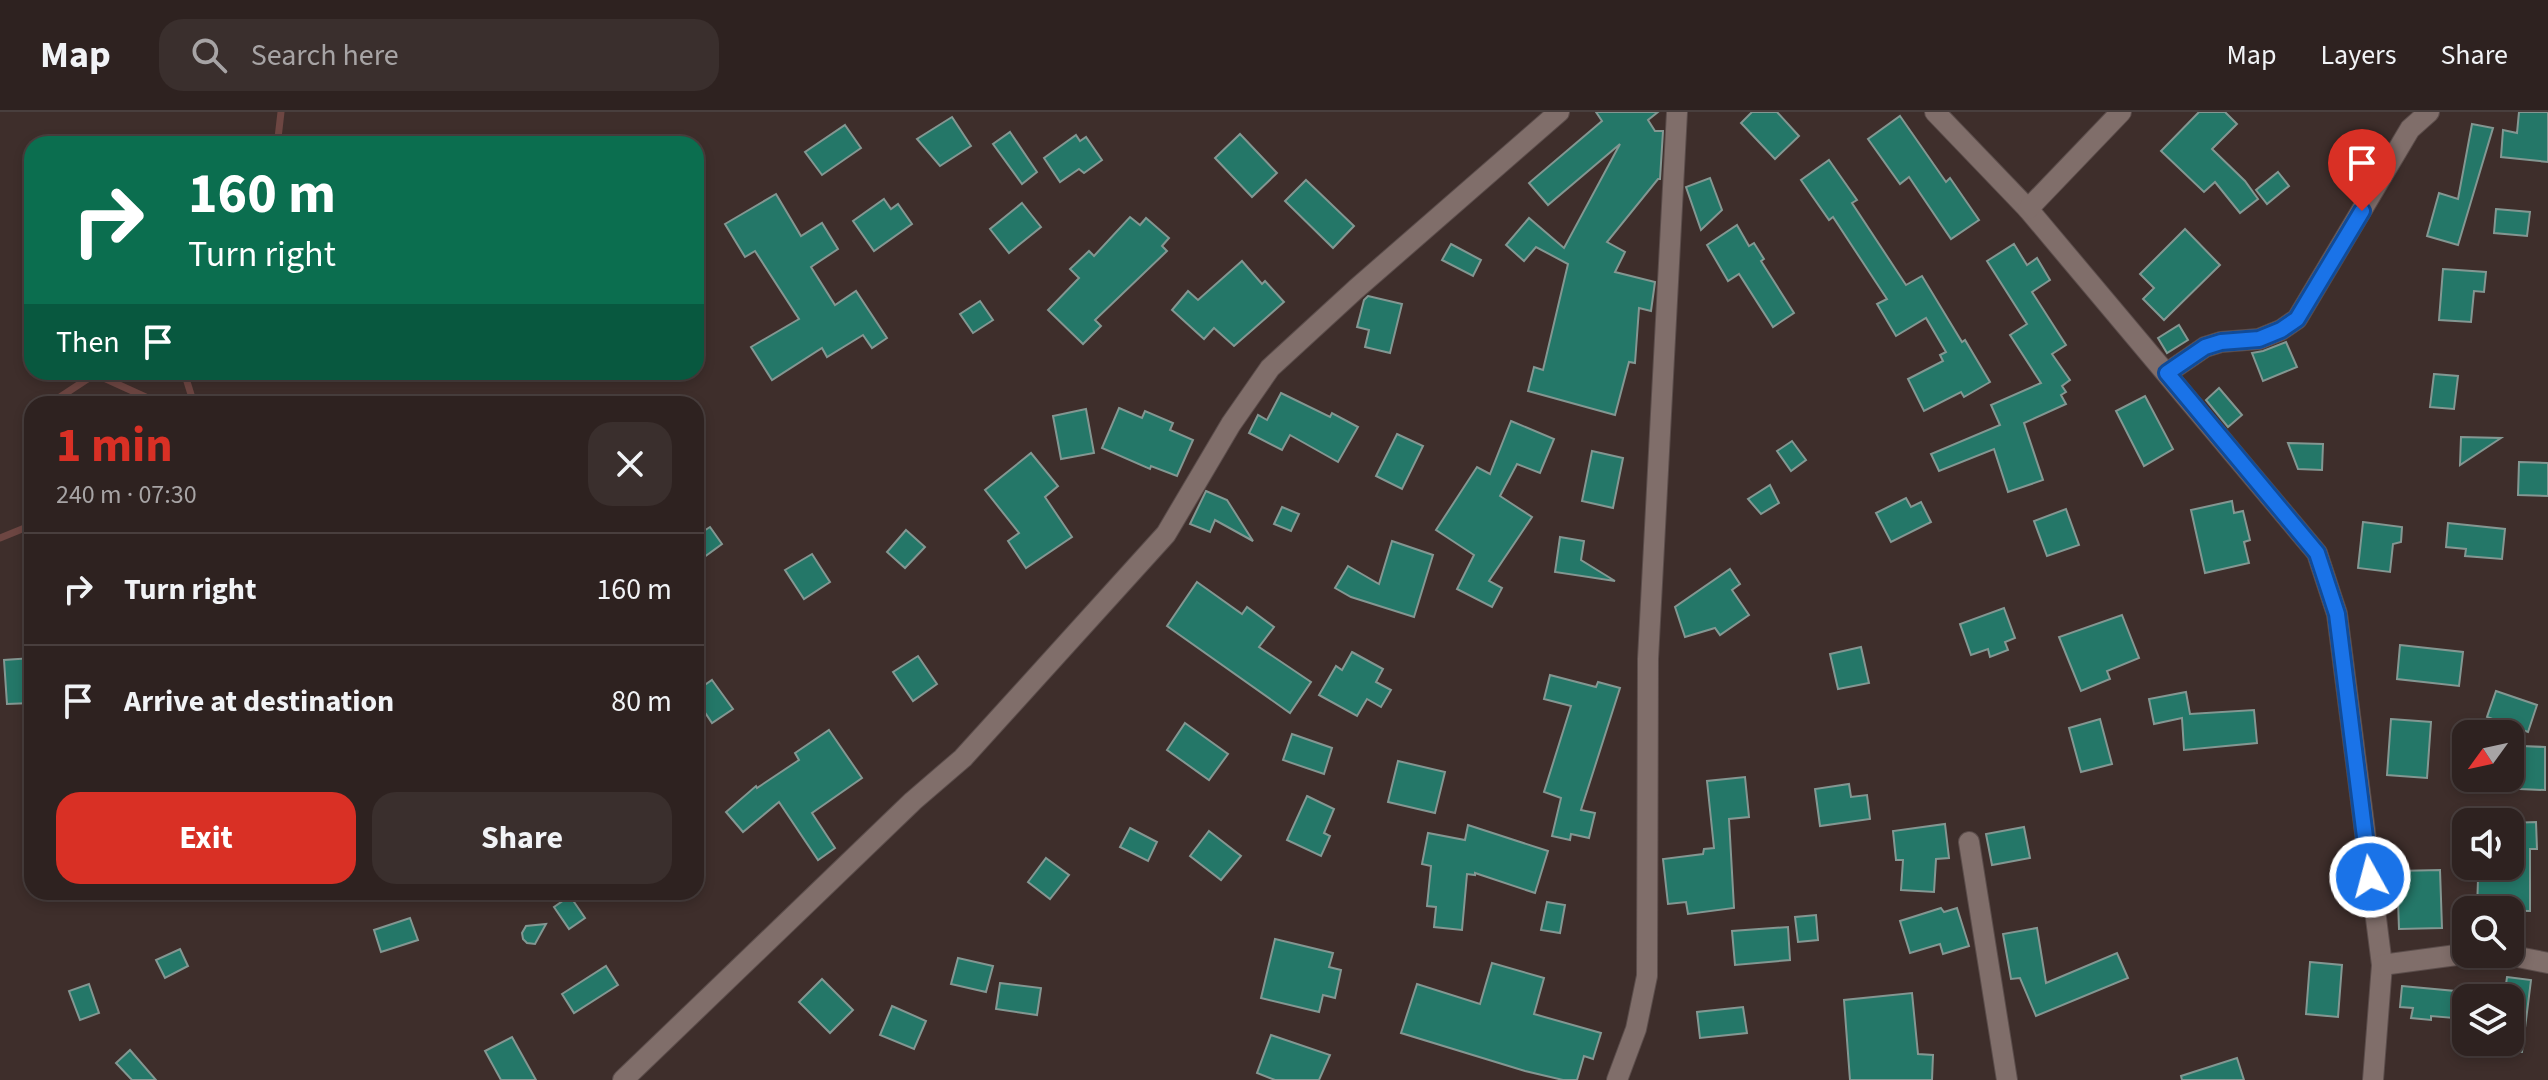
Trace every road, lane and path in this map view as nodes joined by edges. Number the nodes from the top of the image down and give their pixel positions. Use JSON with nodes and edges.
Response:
{"nodes":[{"id":1,"x":1559,"y":112,"type":"edge"},
{"id":2,"x":1677,"y":112,"type":"edge"},
{"id":3,"x":1935,"y":112,"type":"edge"},
{"id":4,"x":2121,"y":112,"type":"edge"},
{"id":5,"x":2429,"y":112,"type":"edge"},
{"id":6,"x":2028,"y":209,"type":"junction"},
{"id":7,"x":2167,"y":373,"type":"junction"},
{"id":8,"x":1969,"y":842,"type":"dead end"},
{"id":9,"x":2548,"y":963,"type":"edge"},
{"id":10,"x":2382,"y":965,"type":"junction"},
{"id":11,"x":623,"y":1080,"type":"edge"},
{"id":12,"x":1617,"y":1080,"type":"edge"},
{"id":13,"x":2007,"y":1080,"type":"edge"},
{"id":14,"x":2373,"y":1080,"type":"edge"}],
"edges":[{"from":1,"to":11,"type":"street"},
{"from":2,"to":12,"type":"street"},
{"from":3,"to":6,"type":"street"},
{"from":4,"to":6,"type":"street"},
{"from":5,"to":7,"type":"street"},
{"from":6,"to":7,"type":"street"},
{"from":7,"to":10,"type":"street"},
{"from":8,"to":13,"type":"street"},
{"from":9,"to":10,"type":"street"},
{"from":10,"to":14,"type":"street"}]}
